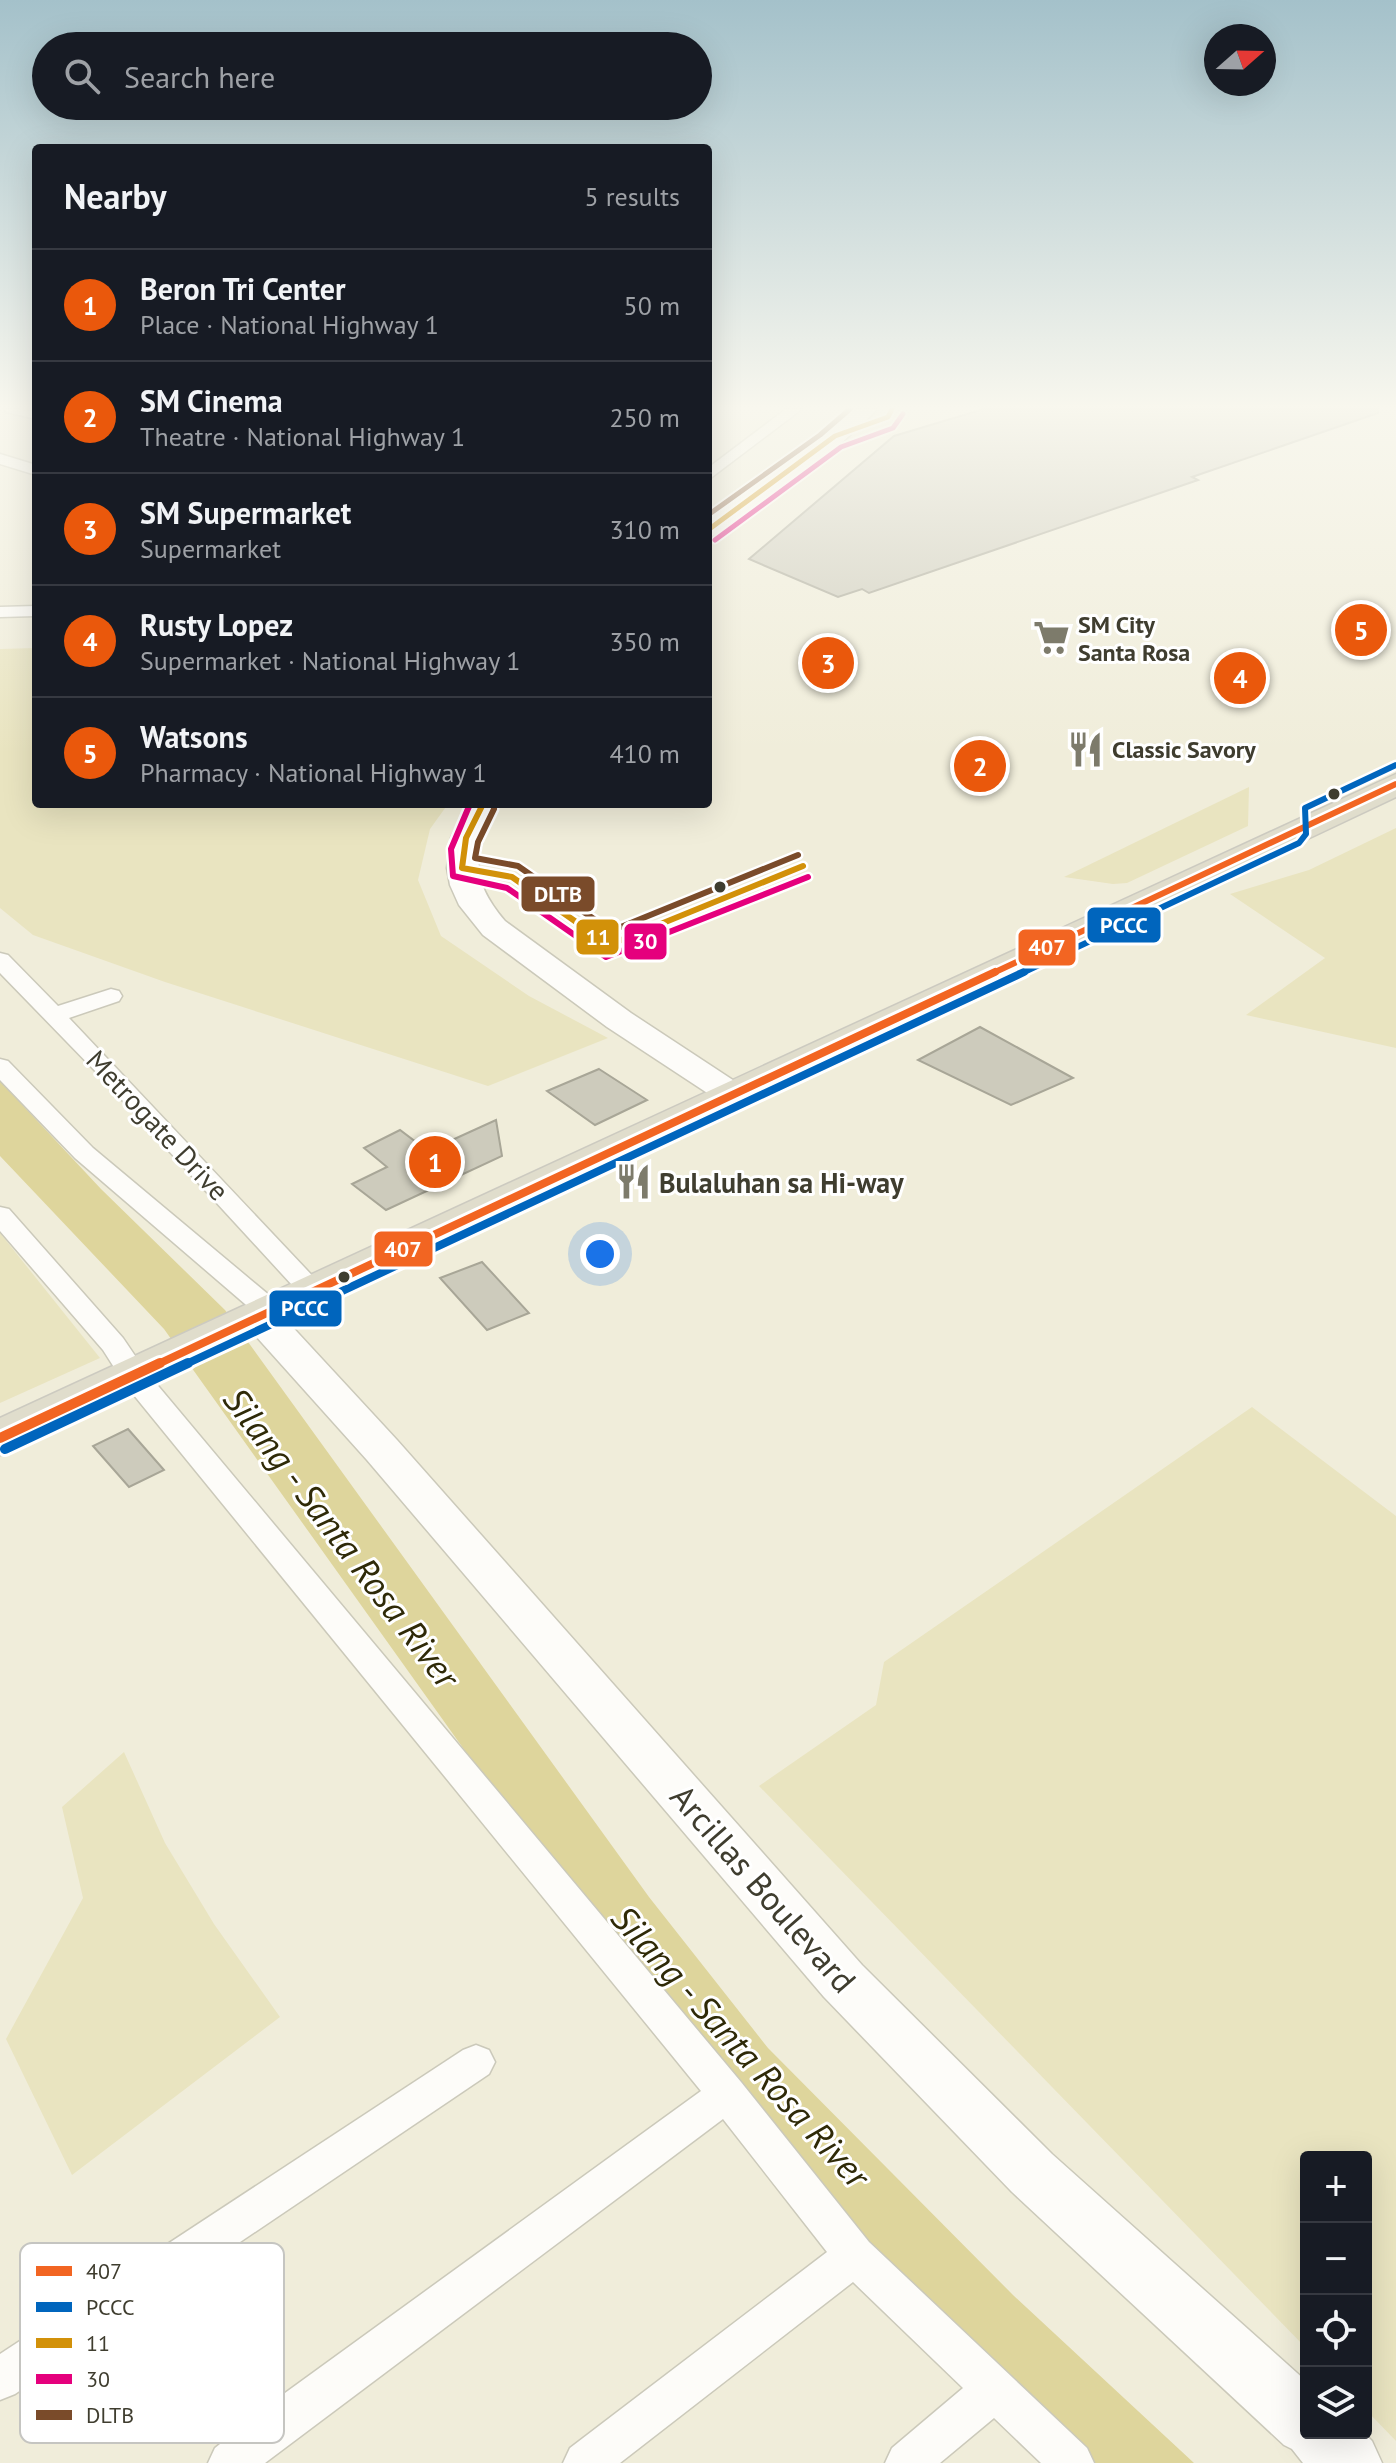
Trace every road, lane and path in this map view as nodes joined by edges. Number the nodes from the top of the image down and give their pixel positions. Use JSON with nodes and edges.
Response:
{"nodes":[{"id":1,"x":32,"y":611,"type":"edge"},
{"id":2,"x":0,"y":612,"type":"edge"},
{"id":3,"x":1396,"y":784,"type":"edge"},
{"id":4,"x":481,"y":808,"type":"edge"},
{"id":5,"x":0,"y":960,"type":"edge"},
{"id":6,"x":111,"y":996,"type":"dead end"},
{"id":7,"x":54,"y":1015,"type":"junction"},
{"id":8,"x":0,"y":1066,"type":"edge"},
{"id":9,"x":733,"y":1095,"type":"junction"},
{"id":10,"x":0,"y":1215,"type":"edge"},
{"id":11,"x":280,"y":1304,"type":"junction"},
{"id":12,"x":137,"y":1374,"type":"junction"},
{"id":13,"x":0,"y":1438,"type":"edge"},
{"id":14,"x":476,"y":2062,"type":"dead end"},
{"id":15,"x":727,"y":2094,"type":"junction"},
{"id":16,"x":204,"y":2243,"type":"edge"},
{"id":17,"x":855,"y":2256,"type":"junction"},
{"id":18,"x":20,"y":2366,"type":"edge"},
{"id":19,"x":0,"y":2379,"type":"edge"},
{"id":20,"x":996,"y":2388,"type":"junction"},
{"id":21,"x":1300,"y":2418,"type":"edge"},
{"id":22,"x":284,"y":2420,"type":"edge"},
{"id":23,"x":1324,"y":2439,"type":"edge"},
{"id":24,"x":255,"y":2443,"type":"edge"},
{"id":25,"x":230,"y":2463,"type":"edge"},
{"id":26,"x":585,"y":2463,"type":"edge"},
{"id":27,"x":907,"y":2463,"type":"edge"},
{"id":28,"x":1072,"y":2463,"type":"edge"},
{"id":29,"x":1350,"y":2463,"type":"edge"}],
"edges":[{"from":1,"to":2,"type":"street"},
{"from":3,"to":9,"type":"highway"},
{"from":4,"to":9,"type":"main road"},
{"from":5,"to":7,"type":"street","name":"Metrogate Drive"},
{"from":6,"to":7,"type":"street"},
{"from":7,"to":11,"type":"street","name":"Metrogate Drive"},
{"from":8,"to":11,"type":"street"},
{"from":9,"to":11,"type":"highway"},
{"from":10,"to":12,"type":"street"},
{"from":11,"to":12,"type":"highway"},
{"from":11,"to":21,"type":"main road","name":"Arcillas Boulevard"},
{"from":12,"to":13,"type":"highway"},
{"from":12,"to":15,"type":"street"},
{"from":14,"to":16,"type":"street"},
{"from":15,"to":17,"type":"street"},
{"from":15,"to":22,"type":"street"},
{"from":17,"to":20,"type":"street"},
{"from":17,"to":26,"type":"street"},
{"from":18,"to":19,"type":"street"},
{"from":20,"to":27,"type":"street"},
{"from":20,"to":28,"type":"street"},
{"from":23,"to":29,"type":"main road"},
{"from":24,"to":25,"type":"street"}]}
